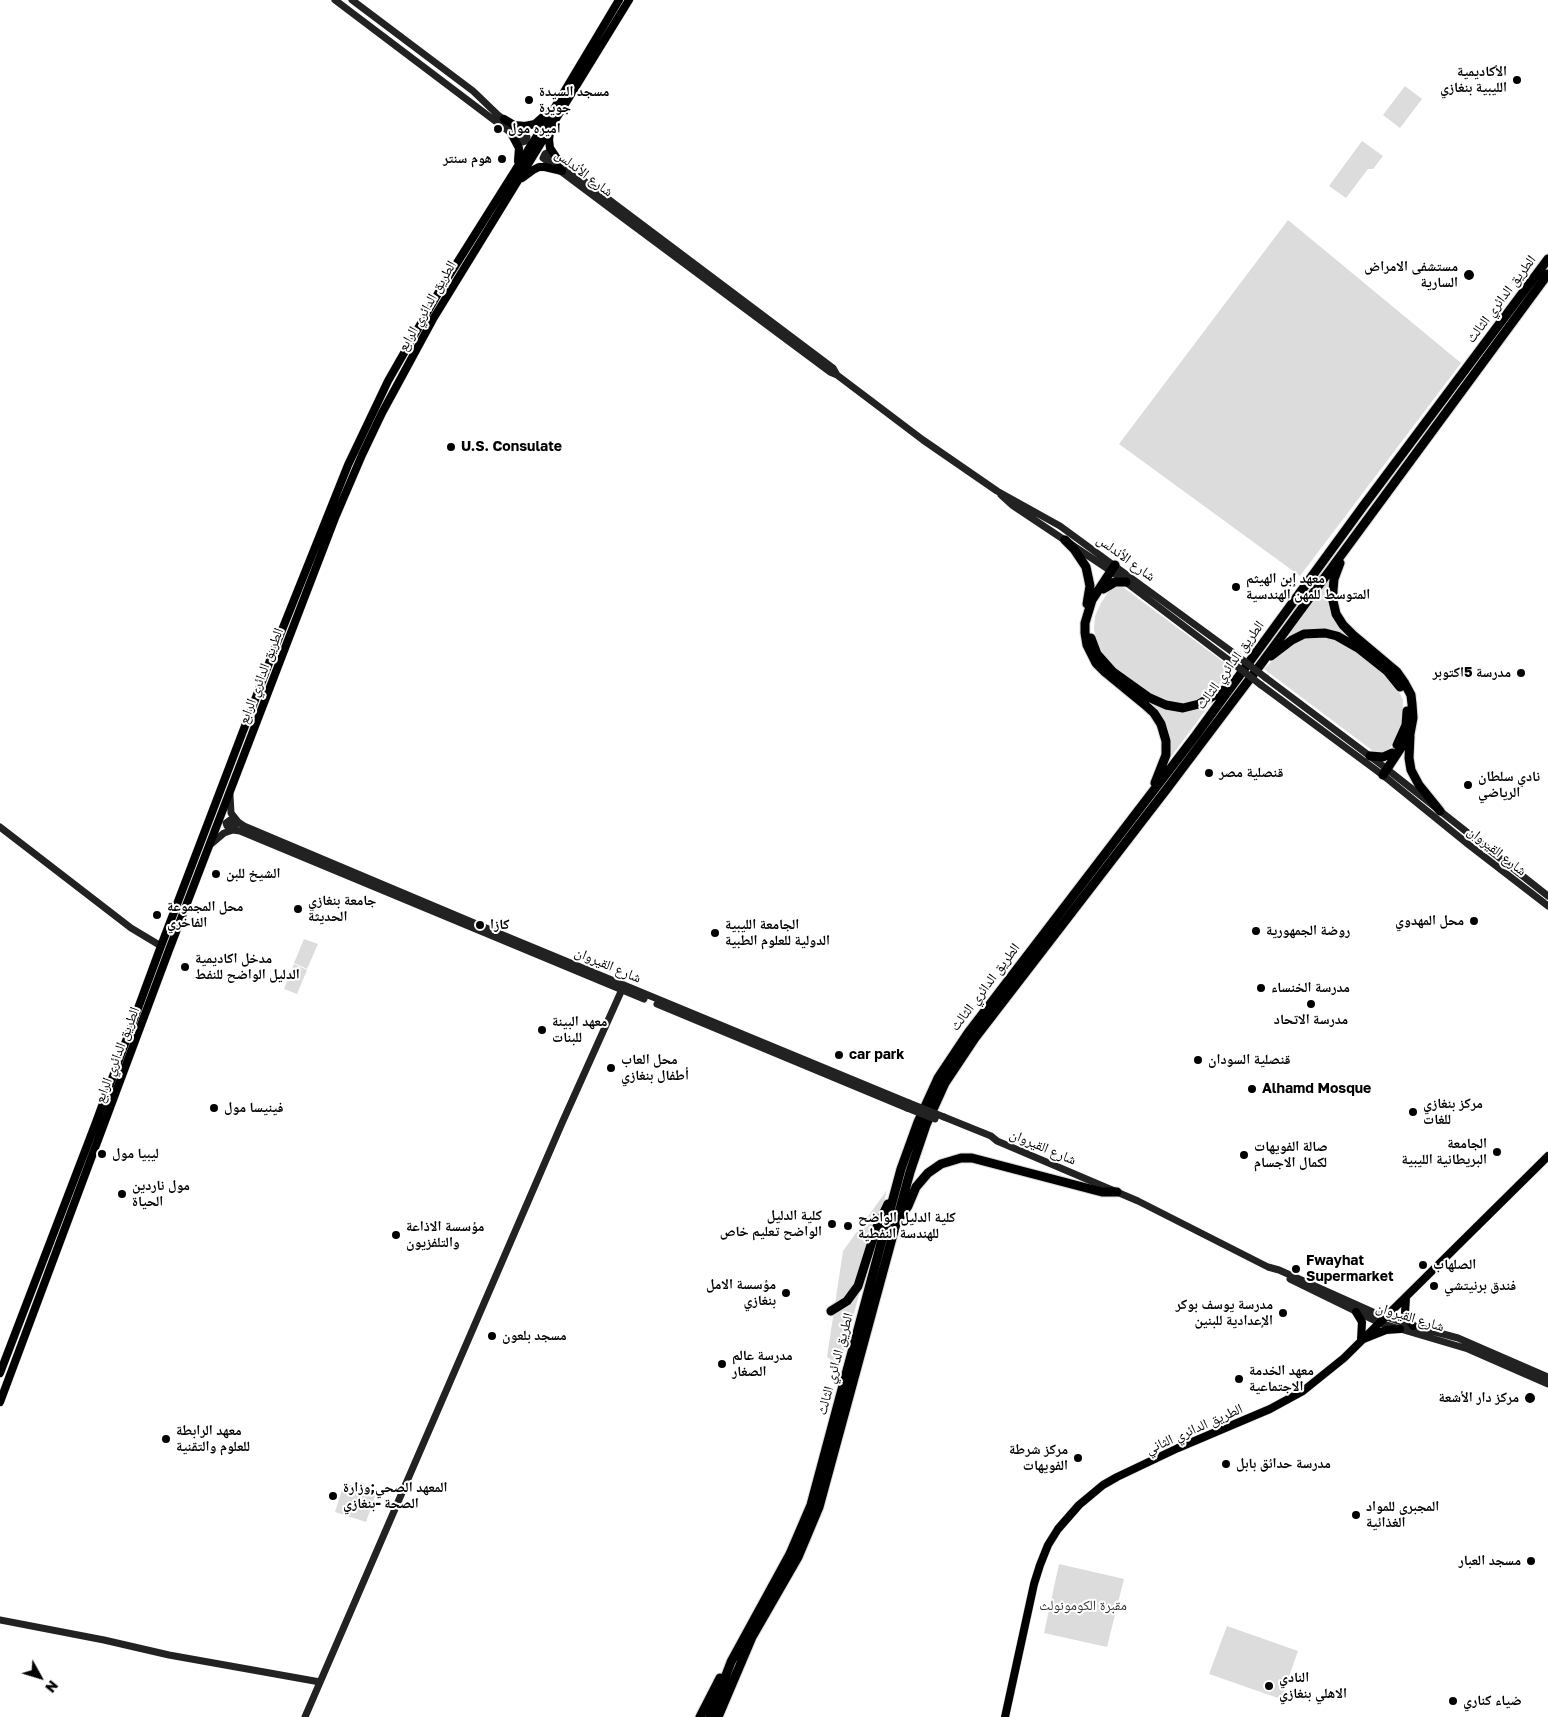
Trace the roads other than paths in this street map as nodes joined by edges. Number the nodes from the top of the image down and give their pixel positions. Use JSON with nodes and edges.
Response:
{"nodes":[{"id":1,"x":335,"y":0,"type":"edge"},
{"id":2,"x":352,"y":0,"type":"edge"},
{"id":3,"x":619,"y":0,"type":"edge"},
{"id":4,"x":629,"y":0,"type":"edge"},
{"id":5,"x":440,"y":66,"type":"junction"},
{"id":6,"x":433,"y":74,"type":"junction"},
{"id":7,"x":558,"y":102,"type":"junction"},
{"id":8,"x":504,"y":119,"type":"junction"},
{"id":9,"x":551,"y":126,"type":"junction"},
{"id":10,"x":511,"y":133,"type":"junction"},
{"id":11,"x":560,"y":163,"type":"junction"},
{"id":12,"x":518,"y":165,"type":"junction"},
{"id":13,"x":562,"y":172,"type":"junction"},
{"id":14,"x":517,"y":183,"type":"junction"},
{"id":15,"x":655,"y":238,"type":"junction"},
{"id":16,"x":1548,"y":259,"type":"edge"},
{"id":17,"x":1548,"y":274,"type":"edge"},
{"id":18,"x":1481,"y":357,"type":"junction"},
{"id":19,"x":1470,"y":372,"type":"junction"},
{"id":20,"x":361,"y":447,"type":"junction"},
{"id":21,"x":997,"y":491,"type":"junction"},
{"id":22,"x":1065,"y":540,"type":"junction"},
{"id":23,"x":1344,"y":553,"type":"junction"},
{"id":24,"x":1115,"y":569,"type":"junction"},
{"id":25,"x":1126,"y":582,"type":"junction"},
{"id":26,"x":1103,"y":589,"type":"junction"},
{"id":27,"x":1085,"y":623,"type":"junction"},
{"id":28,"x":1261,"y":664,"type":"junction"},
{"id":29,"x":1233,"y":684,"type":"junction"},
{"id":30,"x":1410,"y":734,"type":"junction"},
{"id":31,"x":1392,"y":753,"type":"junction"},
{"id":32,"x":1370,"y":756,"type":"junction"},
{"id":33,"x":1383,"y":770,"type":"junction"},
{"id":34,"x":230,"y":794,"type":"junction"},
{"id":35,"x":1150,"y":795,"type":"junction"},
{"id":36,"x":1436,"y":812,"type":"junction"},
{"id":37,"x":0,"y":827,"type":"edge"},
{"id":38,"x":240,"y":828,"type":"junction"},
{"id":39,"x":211,"y":844,"type":"junction"},
{"id":40,"x":1548,"y":896,"type":"edge"},
{"id":41,"x":1548,"y":906,"type":"edge"},
{"id":42,"x":161,"y":946,"type":"junction"},
{"id":43,"x":623,"y":987,"type":"junction"},
{"id":44,"x":1548,"y":1156,"type":"edge"},
{"id":45,"x":1117,"y":1192,"type":"junction"},
{"id":46,"x":894,"y":1195,"type":"junction"},
{"id":47,"x":896,"y":1221,"type":"junction"},
{"id":48,"x":51,"y":1240,"type":"junction"},
{"id":49,"x":60,"y":1242,"type":"junction"},
{"id":50,"x":1268,"y":1266,"type":"junction"},
{"id":51,"x":1406,"y":1298,"type":"junction"},
{"id":52,"x":832,"y":1311,"type":"dead end"},
{"id":53,"x":1356,"y":1312,"type":"junction"},
{"id":54,"x":1382,"y":1320,"type":"junction"},
{"id":55,"x":1414,"y":1326,"type":"junction"},
{"id":56,"x":1400,"y":1329,"type":"junction"},
{"id":57,"x":1361,"y":1340,"type":"junction"},
{"id":58,"x":0,"y":1373,"type":"edge"},
{"id":59,"x":1548,"y":1377,"type":"edge"},
{"id":60,"x":1548,"y":1384,"type":"edge"},
{"id":61,"x":0,"y":1402,"type":"edge"},
{"id":62,"x":0,"y":1620,"type":"edge"},
{"id":63,"x":731,"y":1662,"type":"junction"},
{"id":64,"x":320,"y":1682,"type":"junction"},
{"id":65,"x":728,"y":1694,"type":"junction"},
{"id":66,"x":305,"y":1717,"type":"edge"},
{"id":67,"x":700,"y":1717,"type":"edge"},
{"id":68,"x":710,"y":1717,"type":"edge"},
{"id":69,"x":718,"y":1717,"type":"edge"},
{"id":70,"x":723,"y":1717,"type":"edge"},
{"id":71,"x":1005,"y":1717,"type":"edge"}],
"edges":[{"from":1,"to":6,"type":"main road"},
{"from":2,"to":5,"type":"main road"},
{"from":3,"to":7,"type":"main road","name":"الطريق الدائري الرابع"},
{"from":4,"to":9,"type":"main road","name":"الطريق الدائري الرابع"},
{"from":5,"to":6,"type":"main road"},
{"from":5,"to":8,"type":"main road"},
{"from":6,"to":10,"type":"main road"},
{"from":7,"to":8,"type":"main road"},
{"from":7,"to":12,"type":"main road","name":"الطريق الدائري الرابع"},
{"from":8,"to":10,"type":"main road"},
{"from":9,"to":11,"type":"main road"},
{"from":9,"to":14,"type":"main road","name":"الطريق الدائري الرابع"},
{"from":10,"to":12,"type":"main road"},
{"from":11,"to":13,"type":"main road","name":"شارع الأندلس"},
{"from":11,"to":15,"type":"main road","name":"شارع الأندلس"},
{"from":12,"to":20,"type":"main road","name":"الطريق الدائري الرابع"},
{"from":13,"to":14,"type":"main road"},
{"from":13,"to":15,"type":"main road","name":"شارع الأندلس"},
{"from":14,"to":20,"type":"main road","name":"الطريق الدائري الرابع"},
{"from":15,"to":21,"type":"main road","name":"شارع الأندلس"},
{"from":16,"to":18,"type":"highway","name":"الطريق الدائري الثالث"},
{"from":17,"to":18,"type":"highway","name":"الطريق الدائري الثالث"},
{"from":18,"to":19,"type":"highway"},
{"from":19,"to":23,"type":"highway","name":"الطريق الدائري الثالث"},
{"from":19,"to":29,"type":"highway","name":"الطريق الدائري الثالث"},
{"from":20,"to":34,"type":"main road","name":"الطريق الدائري الرابع"},
{"from":20,"to":42,"type":"main road","name":"الطريق الدائري الرابع"},
{"from":21,"to":22,"type":"main road","name":"شارع الأندلس"},
{"from":21,"to":24,"type":"main road","name":"شارع الأندلس"},
{"from":22,"to":24,"type":"main road","name":"شارع الأندلس"},
{"from":22,"to":27,"type":"highway"},
{"from":23,"to":28,"type":"highway","name":"الطريق الدائري الثالث"},
{"from":23,"to":30,"type":"highway"},
{"from":24,"to":25,"type":"main road","name":"شارع الأندلس"},
{"from":24,"to":26,"type":"highway"},
{"from":24,"to":27,"type":"highway"},
{"from":24,"to":32,"type":"main road","name":"شارع الأندلس","bridge":true},
{"from":25,"to":26,"type":"highway"},
{"from":25,"to":33,"type":"main road","name":"شارع الأندلس","bridge":true},
{"from":26,"to":29,"type":"highway"},
{"from":27,"to":35,"type":"highway"},
{"from":28,"to":31,"type":"highway"},
{"from":28,"to":47,"type":"highway","name":"الطريق الدائري الثالث"},
{"from":29,"to":35,"type":"highway","name":"الطريق الدائري الثالث"},
{"from":30,"to":33,"type":"highway"},
{"from":30,"to":36,"type":"highway"},
{"from":31,"to":32,"type":"highway"},
{"from":31,"to":33,"type":"highway"},
{"from":32,"to":33,"type":"main road","name":"شارع الأندلس"},
{"from":33,"to":36,"type":"main road"},
{"from":34,"to":38,"type":"main road"},
{"from":34,"to":39,"type":"main road","name":"الطريق الدائري الرابع"},
{"from":35,"to":46,"type":"highway","name":"الطريق الدائري الثالث"},
{"from":36,"to":40,"type":"main road"},
{"from":36,"to":41,"type":"main road","name":"شارع القيروان"},
{"from":37,"to":42,"type":"main road"},
{"from":38,"to":39,"type":"main road"},
{"from":38,"to":43,"type":"main road","name":"شارع القيروان"},
{"from":39,"to":49,"type":"main road","name":"الطريق الدائري الرابع"},
{"from":42,"to":48,"type":"main road","name":"الطريق الدائري الرابع"},
{"from":43,"to":45,"type":"main road","name":"شارع القيروان","bridge":true},
{"from":43,"to":64,"type":"main road"},
{"from":44,"to":51,"type":"main road","name":"الطريق الدائري الثاني"},
{"from":45,"to":47,"type":"highway"},
{"from":45,"to":50,"type":"main road","name":"شارع القيروان"},
{"from":46,"to":52,"type":"highway"},
{"from":46,"to":63,"type":"highway","name":"الطريق الدائري الثالث"},
{"from":47,"to":65,"type":"highway","name":"الطريق الدائري الثالث"},
{"from":48,"to":49,"type":"main road"},
{"from":48,"to":58,"type":"main road","name":"الطريق الدائري الرابع"},
{"from":49,"to":61,"type":"main road","name":"الطريق الدائري الرابع"},
{"from":50,"to":53,"type":"main road","name":"شارع القيروان"},
{"from":50,"to":54,"type":"main road","name":"شارع القيروان"},
{"from":51,"to":54,"type":"main road","name":"الطريق الدائري الثاني"},
{"from":51,"to":55,"type":"main road"},
{"from":53,"to":54,"type":"main road","name":"شارع القيروان"},
{"from":53,"to":57,"type":"main road"},
{"from":54,"to":55,"type":"main road","name":"شارع القيروان"},
{"from":54,"to":56,"type":"main road","name":"شارع القيروان"},
{"from":54,"to":57,"type":"main road","name":"الطريق الدائري الثاني"},
{"from":55,"to":59,"type":"main road","name":"شارع القيروان"},
{"from":56,"to":57,"type":"main road"},
{"from":56,"to":60,"type":"main road","name":"شارع القيروان"},
{"from":57,"to":71,"type":"main road","name":"الطريق الدائري الثاني"},
{"from":62,"to":64,"type":"main road"},
{"from":63,"to":67,"type":"highway"},
{"from":63,"to":68,"type":"highway","name":"الطريق الدائري الثالث"},
{"from":64,"to":66,"type":"main road"},
{"from":65,"to":69,"type":"highway","name":"الطريق الدائري الثالث"},
{"from":65,"to":70,"type":"highway"}]}
